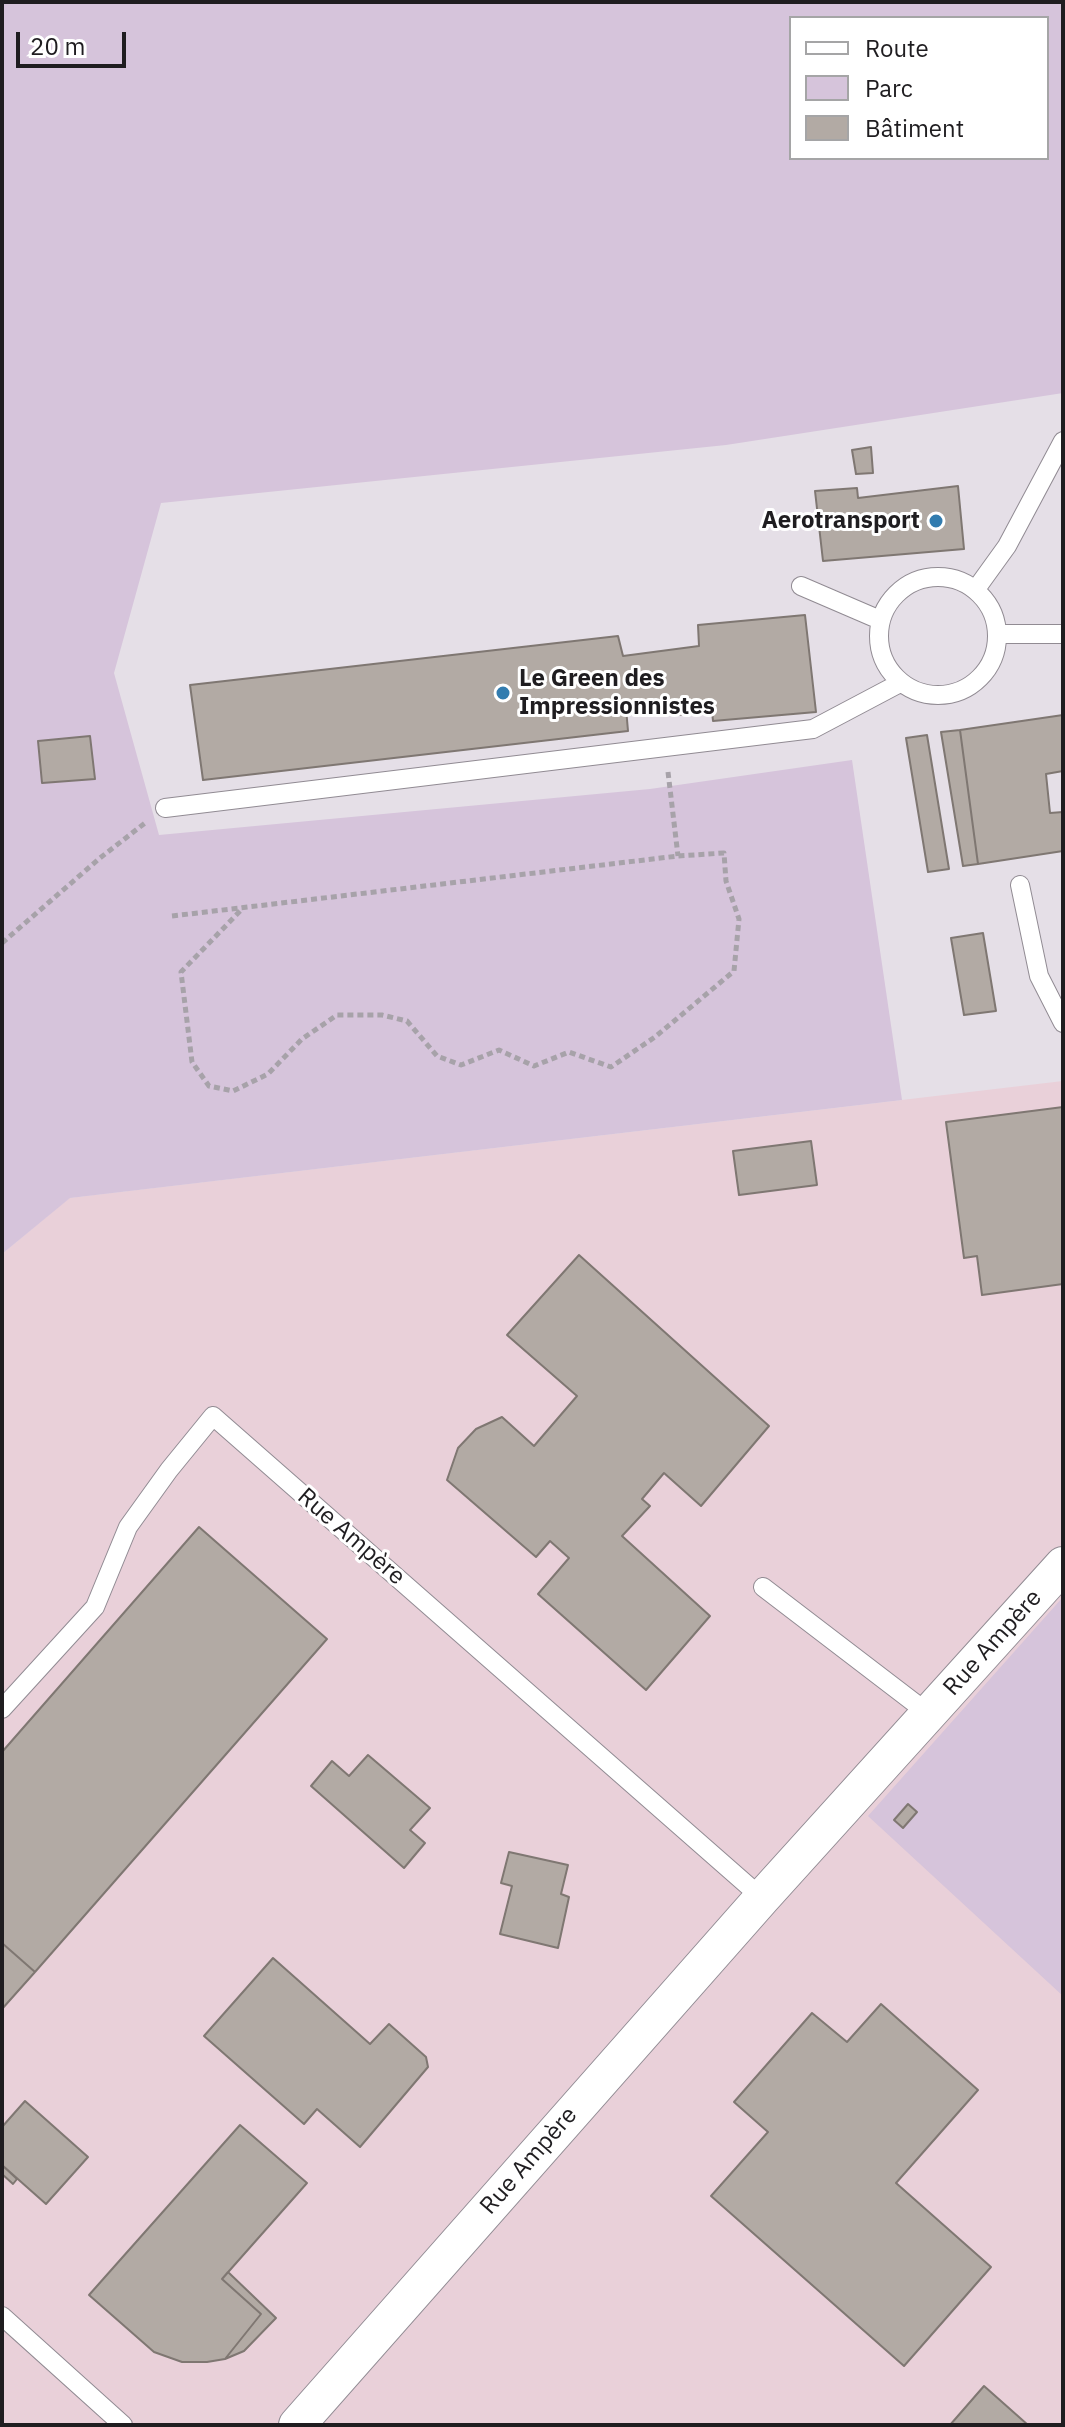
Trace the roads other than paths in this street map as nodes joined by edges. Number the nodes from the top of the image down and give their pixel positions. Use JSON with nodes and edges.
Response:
{"nodes":[{"id":1,"x":1063,"y":441,"type":"edge"},
{"id":2,"x":801,"y":586,"type":"dead end"},
{"id":3,"x":976,"y":589,"type":"junction"},
{"id":4,"x":880,"y":620,"type":"junction"},
{"id":5,"x":999,"y":634,"type":"junction"},
{"id":6,"x":1063,"y":634,"type":"edge"},
{"id":7,"x":900,"y":683,"type":"junction"},
{"id":8,"x":165,"y":808,"type":"road end"},
{"id":9,"x":1020,"y":885,"type":"dead end"},
{"id":10,"x":1063,"y":1023,"type":"edge"},
{"id":11,"x":1063,"y":1565,"type":"edge"},
{"id":12,"x":763,"y":1587,"type":"dead end"},
{"id":13,"x":2,"y":1709,"type":"edge"},
{"id":14,"x":929,"y":1714,"type":"junction"},
{"id":15,"x":762,"y":1898,"type":"junction"},
{"id":16,"x":2,"y":2316,"type":"edge"},
{"id":17,"x":123,"y":2425,"type":"edge"},
{"id":18,"x":297,"y":2425,"type":"edge"}],
"edges":[{"from":1,"to":3,"type":"lane"},
{"from":2,"to":4,"type":"lane"},
{"from":3,"to":4,"type":"lane"},
{"from":3,"to":5,"type":"lane"},
{"from":4,"to":7,"type":"lane"},
{"from":5,"to":6,"type":"lane"},
{"from":5,"to":7,"type":"lane"},
{"from":7,"to":8,"type":"lane"},
{"from":9,"to":10,"type":"lane"},
{"from":11,"to":14,"type":"street","name":"Rue Ampère"},
{"from":12,"to":14,"type":"lane"},
{"from":13,"to":15,"type":"lane","name":"Rue Ampère"},
{"from":14,"to":15,"type":"street","name":"Rue Ampère"},
{"from":15,"to":18,"type":"street","name":"Rue Ampère"},
{"from":16,"to":17,"type":"lane"}]}
